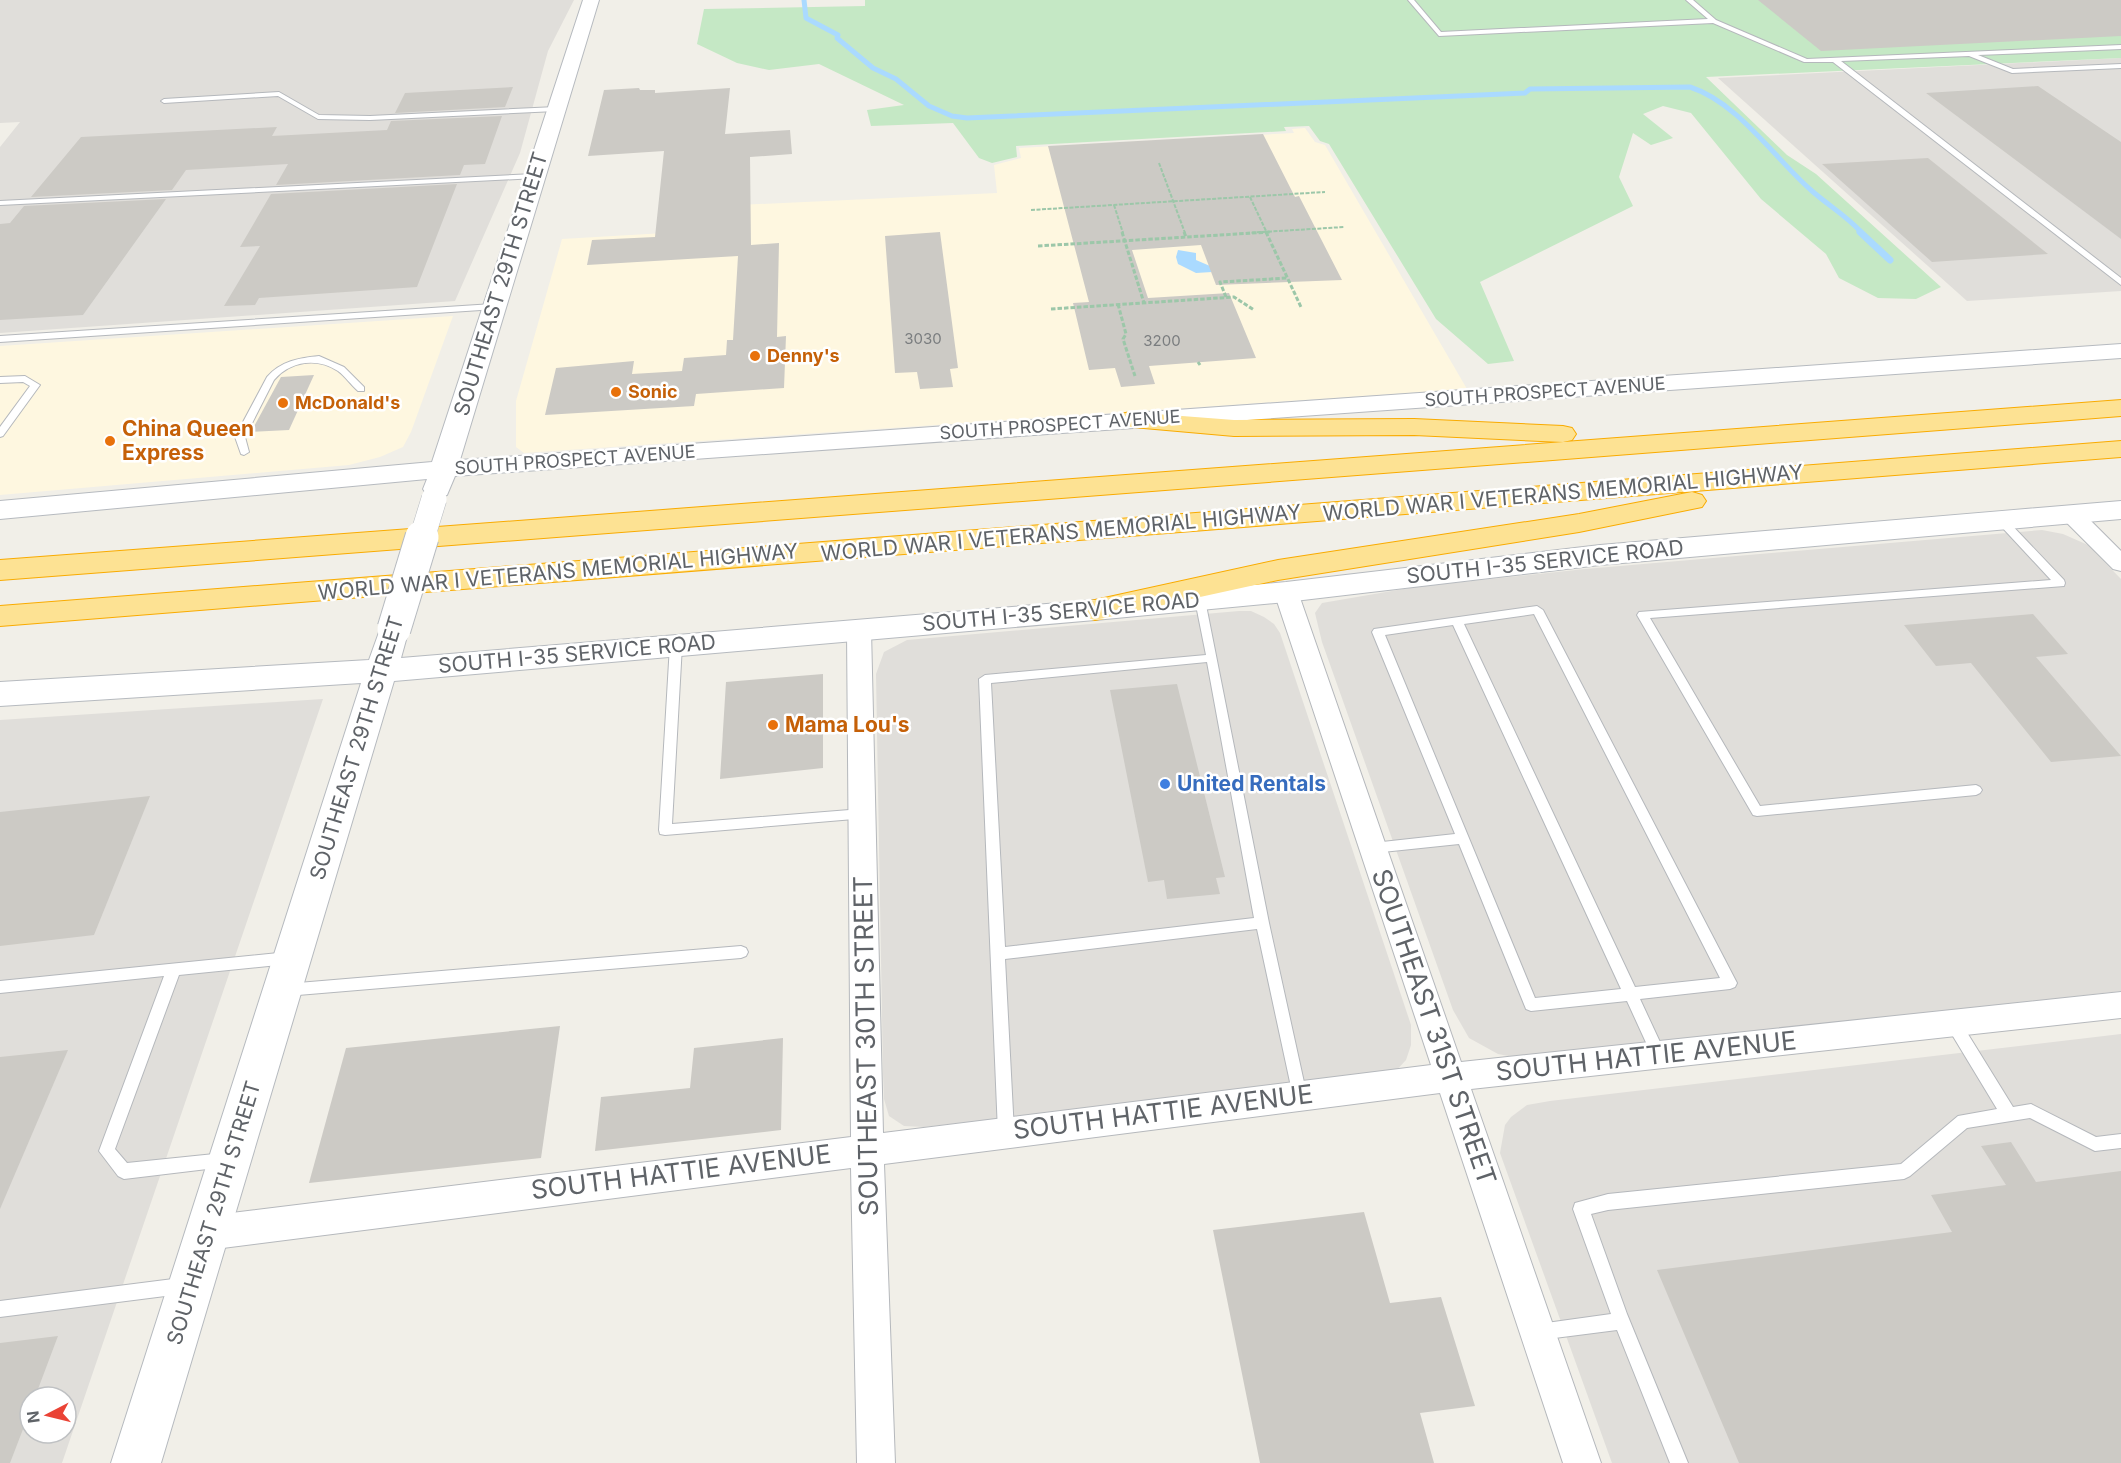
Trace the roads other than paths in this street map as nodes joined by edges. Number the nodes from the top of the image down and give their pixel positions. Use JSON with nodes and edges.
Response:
{"nodes":[{"id":1,"x":591,"y":0,"type":"edge"},
{"id":2,"x":1411,"y":0,"type":"edge"},
{"id":3,"x":1689,"y":0,"type":"edge"},
{"id":4,"x":1714,"y":21,"type":"junction"},
{"id":5,"x":2121,"y":47,"type":"edge"},
{"id":6,"x":1968,"y":54,"type":"junction"},
{"id":7,"x":1835,"y":60,"type":"junction"},
{"id":8,"x":2121,"y":66,"type":"edge"},
{"id":9,"x":164,"y":101,"type":"dead end"},
{"id":10,"x":556,"y":109,"type":"junction"},
{"id":11,"x":534,"y":176,"type":"junction"},
{"id":12,"x":0,"y":203,"type":"edge"},
{"id":13,"x":2121,"y":282,"type":"edge"},
{"id":14,"x":493,"y":307,"type":"junction"},
{"id":15,"x":0,"y":339,"type":"edge"},
{"id":16,"x":2121,"y":351,"type":"edge"},
{"id":17,"x":0,"y":380,"type":"edge"},
{"id":18,"x":361,"y":389,"type":"dead end"},
{"id":19,"x":2121,"y":408,"type":"edge"},
{"id":20,"x":1130,"y":420,"type":"junction"},
{"id":21,"x":0,"y":434,"type":"edge"},
{"id":22,"x":1706,"y":441,"type":"junction"},
{"id":23,"x":2121,"y":449,"type":"edge"},
{"id":24,"x":244,"y":452,"type":"dead end"},
{"id":25,"x":443,"y":469,"type":"junction"},
{"id":26,"x":1837,"y":471,"type":"junction"},
{"id":27,"x":0,"y":510,"type":"edge"},
{"id":28,"x":2121,"y":510,"type":"edge"},
{"id":29,"x":2072,"y":515,"type":"junction"},
{"id":30,"x":2002,"y":520,"type":"junction"},
{"id":31,"x":2121,"y":564,"type":"edge"},
{"id":32,"x":0,"y":570,"type":"edge"},
{"id":33,"x":1286,"y":592,"type":"junction"},
{"id":34,"x":1200,"y":600,"type":"junction"},
{"id":35,"x":1095,"y":610,"type":"junction"},
{"id":36,"x":0,"y":616,"type":"edge"},
{"id":37,"x":1457,"y":621,"type":"junction"},
{"id":38,"x":859,"y":630,"type":"junction"},
{"id":39,"x":676,"y":645,"type":"junction"},
{"id":40,"x":1212,"y":658,"type":"junction"},
{"id":41,"x":381,"y":671,"type":"junction"},
{"id":42,"x":0,"y":694,"type":"edge"},
{"id":43,"x":1976,"y":790,"type":"dead end"},
{"id":44,"x":862,"y":814,"type":"junction"},
{"id":45,"x":1463,"y":838,"type":"junction"},
{"id":46,"x":1374,"y":848,"type":"junction"},
{"id":47,"x":1262,"y":924,"type":"junction"},
{"id":48,"x":741,"y":951,"type":"dead end"},
{"id":49,"x":998,"y":954,"type":"junction"},
{"id":50,"x":174,"y":969,"type":"junction"},
{"id":51,"x":287,"y":974,"type":"junction"},
{"id":52,"x":0,"y":987,"type":"edge"},
{"id":53,"x":1631,"y":994,"type":"junction"},
{"id":54,"x":2121,"y":1005,"type":"edge"},
{"id":55,"x":1953,"y":1023,"type":"junction"},
{"id":56,"x":1659,"y":1055,"type":"junction"},
{"id":57,"x":1452,"y":1077,"type":"junction"},
{"id":58,"x":1300,"y":1096,"type":"junction"},
{"id":59,"x":2009,"y":1114,"type":"junction"},
{"id":60,"x":1006,"y":1132,"type":"junction"},
{"id":61,"x":2121,"y":1141,"type":"edge"},
{"id":62,"x":867,"y":1149,"type":"junction"},
{"id":63,"x":230,"y":1159,"type":"junction"},
{"id":64,"x":207,"y":1233,"type":"junction"},
{"id":65,"x":191,"y":1285,"type":"junction"},
{"id":66,"x":0,"y":1309,"type":"edge"},
{"id":67,"x":1622,"y":1321,"type":"junction"},
{"id":68,"x":1538,"y":1332,"type":"junction"},
{"id":69,"x":136,"y":1463,"type":"edge"},
{"id":70,"x":876,"y":1463,"type":"edge"},
{"id":71,"x":1582,"y":1463,"type":"edge"},
{"id":72,"x":1679,"y":1463,"type":"edge"}],
"edges":[{"from":1,"to":10,"type":"main road","name":"SOUTHEAST 29TH STREET"},
{"from":2,"to":4,"type":"lane"},
{"from":3,"to":4,"type":"lane"},
{"from":4,"to":7,"type":"lane"},
{"from":5,"to":6,"type":"lane"},
{"from":6,"to":7,"type":"lane"},
{"from":6,"to":8,"type":"lane"},
{"from":7,"to":13,"type":"lane"},
{"from":9,"to":10,"type":"lane"},
{"from":10,"to":11,"type":"main road","name":"SOUTHEAST 29TH STREET"},
{"from":11,"to":12,"type":"lane"},
{"from":11,"to":14,"type":"main road","name":"SOUTHEAST 29TH STREET"},
{"from":14,"to":15,"type":"lane"},
{"from":14,"to":25,"type":"main road","name":"SOUTHEAST 29TH STREET"},
{"from":16,"to":20,"type":"main road","name":"SOUTH PROSPECT AVENUE"},
{"from":17,"to":21,"type":"lane"},
{"from":18,"to":24,"type":"lane"},
{"from":19,"to":22,"type":"highway","name":"WORLD WAR I VETERANS MEMORIAL HIGHWAY"},
{"from":20,"to":22,"type":"highway"},
{"from":20,"to":25,"type":"main road","name":"SOUTH PROSPECT AVENUE"},
{"from":22,"to":32,"type":"highway","name":"WORLD WAR I VETERANS MEMORIAL HIGHWAY"},
{"from":23,"to":26,"type":"highway","name":"WORLD WAR I VETERANS MEMORIAL HIGHWAY"},
{"from":25,"to":27,"type":"main road","name":"SOUTH PROSPECT AVENUE"},
{"from":25,"to":41,"type":"main road","name":"SOUTHEAST 29TH STREET","bridge":true},
{"from":26,"to":35,"type":"highway"},
{"from":26,"to":36,"type":"highway","name":"WORLD WAR I VETERANS MEMORIAL HIGHWAY"},
{"from":28,"to":29,"type":"main road","name":"SOUTH I-35 SERVICE ROAD"},
{"from":29,"to":30,"type":"main road","name":"SOUTH I-35 SERVICE ROAD"},
{"from":29,"to":31,"type":"street"},
{"from":30,"to":33,"type":"main road","name":"SOUTH I-35 SERVICE ROAD"},
{"from":30,"to":43,"type":"lane"},
{"from":33,"to":34,"type":"main road","name":"SOUTH I-35 SERVICE ROAD"},
{"from":33,"to":46,"type":"street","name":"SOUTHEAST 31ST STREET"},
{"from":34,"to":35,"type":"main road","name":"SOUTH I-35 SERVICE ROAD"},
{"from":34,"to":40,"type":"lane"},
{"from":35,"to":38,"type":"main road","name":"SOUTH I-35 SERVICE ROAD"},
{"from":37,"to":45,"type":"lane"},
{"from":37,"to":53,"type":"lane"},
{"from":37,"to":53,"type":"lane"},
{"from":38,"to":39,"type":"main road","name":"SOUTH I-35 SERVICE ROAD"},
{"from":38,"to":44,"type":"street","name":"SOUTHEAST 30TH STREET"},
{"from":39,"to":41,"type":"main road","name":"SOUTH I-35 SERVICE ROAD"},
{"from":39,"to":44,"type":"lane"},
{"from":40,"to":47,"type":"lane"},
{"from":40,"to":49,"type":"lane"},
{"from":41,"to":42,"type":"main road","name":"SOUTH I-35 SERVICE ROAD"},
{"from":41,"to":51,"type":"main road","name":"SOUTHEAST 29TH STREET"},
{"from":44,"to":62,"type":"street","name":"SOUTHEAST 30TH STREET"},
{"from":45,"to":46,"type":"lane"},
{"from":45,"to":53,"type":"lane"},
{"from":46,"to":57,"type":"street","name":"SOUTHEAST 31ST STREET"},
{"from":47,"to":49,"type":"lane"},
{"from":47,"to":58,"type":"lane"},
{"from":48,"to":51,"type":"lane"},
{"from":49,"to":60,"type":"lane"},
{"from":50,"to":51,"type":"lane"},
{"from":50,"to":52,"type":"lane"},
{"from":50,"to":63,"type":"lane"},
{"from":51,"to":63,"type":"main road","name":"SOUTHEAST 29TH STREET"},
{"from":53,"to":56,"type":"lane"},
{"from":54,"to":55,"type":"street","name":"SOUTH HATTIE AVENUE"},
{"from":55,"to":56,"type":"street","name":"SOUTH HATTIE AVENUE"},
{"from":55,"to":59,"type":"lane"},
{"from":56,"to":57,"type":"street","name":"SOUTH HATTIE AVENUE"},
{"from":57,"to":58,"type":"street","name":"SOUTH HATTIE AVENUE"},
{"from":57,"to":68,"type":"street","name":"SOUTHEAST 31ST STREET"},
{"from":58,"to":60,"type":"street","name":"SOUTH HATTIE AVENUE"},
{"from":59,"to":61,"type":"lane"},
{"from":59,"to":67,"type":"lane"},
{"from":60,"to":62,"type":"street","name":"SOUTH HATTIE AVENUE"},
{"from":62,"to":64,"type":"street","name":"SOUTH HATTIE AVENUE"},
{"from":62,"to":70,"type":"street","name":"SOUTHEAST 30TH STREET"},
{"from":63,"to":64,"type":"main road","name":"SOUTHEAST 29TH STREET"},
{"from":64,"to":65,"type":"main road","name":"SOUTHEAST 29TH STREET"},
{"from":65,"to":66,"type":"lane"},
{"from":65,"to":69,"type":"main road","name":"SOUTHEAST 29TH STREET"},
{"from":67,"to":68,"type":"lane"},
{"from":67,"to":72,"type":"lane"},
{"from":68,"to":71,"type":"street","name":"SOUTHEAST 31ST STREET"}]}
